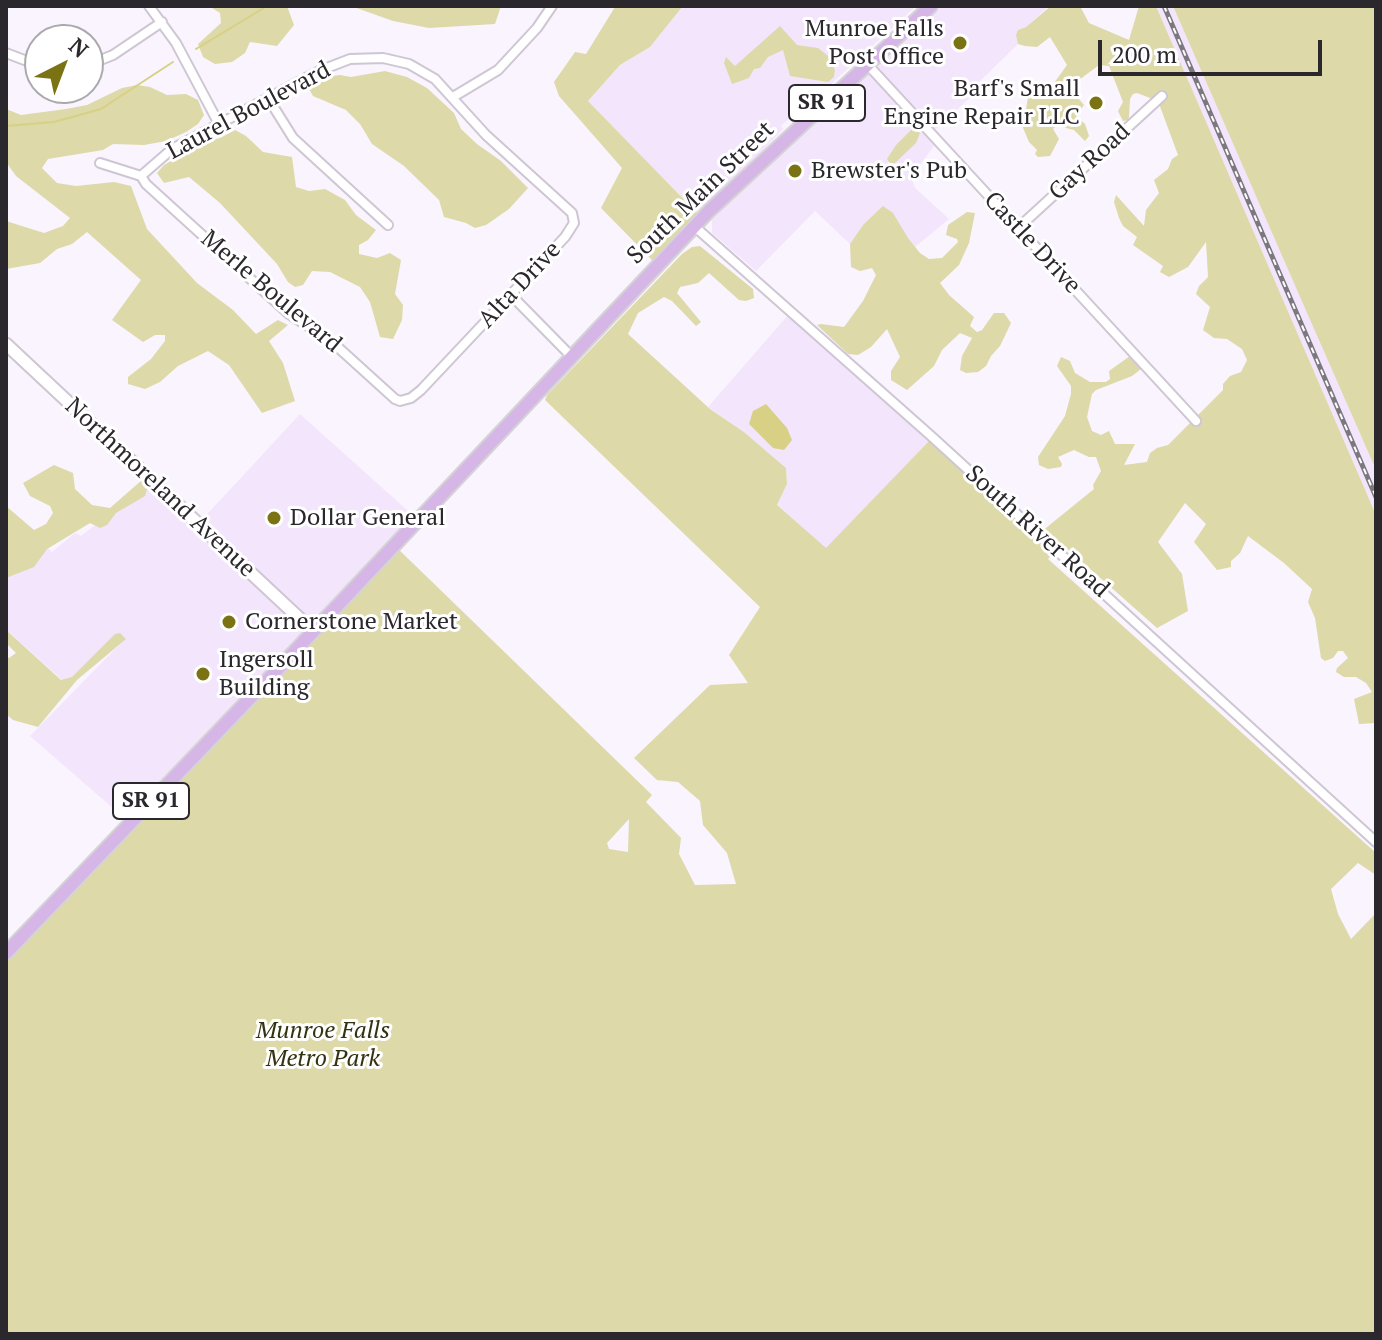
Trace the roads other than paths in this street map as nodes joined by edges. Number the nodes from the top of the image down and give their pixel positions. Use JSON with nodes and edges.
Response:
{"nodes":[{"id":1,"x":149,"y":6,"type":"edge"},
{"id":2,"x":552,"y":6,"type":"edge"},
{"id":3,"x":931,"y":6,"type":"edge"},
{"id":4,"x":162,"y":22,"type":"junction"},
{"id":5,"x":104,"y":58,"type":"edge"},
{"id":6,"x":868,"y":65,"type":"junction"},
{"id":7,"x":1162,"y":96,"type":"dead end"},
{"id":8,"x":453,"y":97,"type":"junction"},
{"id":9,"x":268,"y":98,"type":"junction"},
{"id":10,"x":219,"y":124,"type":"junction"},
{"id":11,"x":100,"y":163,"type":"dead end"},
{"id":12,"x":141,"y":176,"type":"junction"},
{"id":13,"x":551,"y":194,"type":"joint"},
{"id":14,"x":388,"y":225,"type":"dead end"},
{"id":15,"x":694,"y":226,"type":"junction"},
{"id":16,"x":1018,"y":228,"type":"junction"},
{"id":17,"x":511,"y":295,"type":"junction"},
{"id":18,"x":7,"y":348,"type":"edge"},
{"id":19,"x":572,"y":357,"type":"junction"},
{"id":20,"x":437,"y":373,"type":"joint"},
{"id":21,"x":1196,"y":421,"type":"dead end"},
{"id":22,"x":313,"y":631,"type":"junction"},
{"id":23,"x":1376,"y":842,"type":"edge"},
{"id":24,"x":6,"y":953,"type":"edge"}],
"edges":[{"from":1,"to":4,"type":"street"},
{"from":2,"to":8,"type":"street"},
{"from":3,"to":6,"type":"main road","name":"South Main Street","number":"SR 91"},
{"from":4,"to":5,"type":"street"},
{"from":4,"to":10,"type":"street"},
{"from":6,"to":15,"type":"main road","name":"South Main Street","number":"SR 91"},
{"from":6,"to":16,"type":"street","name":"Castle Drive"},
{"from":7,"to":16,"type":"street","name":"Gay Road"},
{"from":8,"to":9,"type":"street","name":"Laurel Boulevard"},
{"from":8,"to":13,"type":"street","name":"Laurel Boulevard"},
{"from":9,"to":10,"type":"street","name":"Laurel Boulevard"},
{"from":9,"to":14,"type":"street"},
{"from":10,"to":12,"type":"street","name":"Laurel Boulevard"},
{"from":11,"to":12,"type":"street","name":"Merle Boulevard"},
{"from":12,"to":20,"type":"street","name":"Merle Boulevard"},
{"from":13,"to":17,"type":"street","name":"Alta Drive"},
{"from":15,"to":19,"type":"main road","name":"South Main Street","number":"SR 91"},
{"from":15,"to":23,"type":"street","name":"South River Road"},
{"from":16,"to":21,"type":"street","name":"Castle Drive"},
{"from":17,"to":19,"type":"street"},
{"from":17,"to":20,"type":"street","name":"Alta Drive"},
{"from":18,"to":22,"type":"street","name":"Northmoreland Avenue"},
{"from":19,"to":22,"type":"main road","number":"SR 91"},
{"from":22,"to":24,"type":"main road","number":"SR 91"}]}
